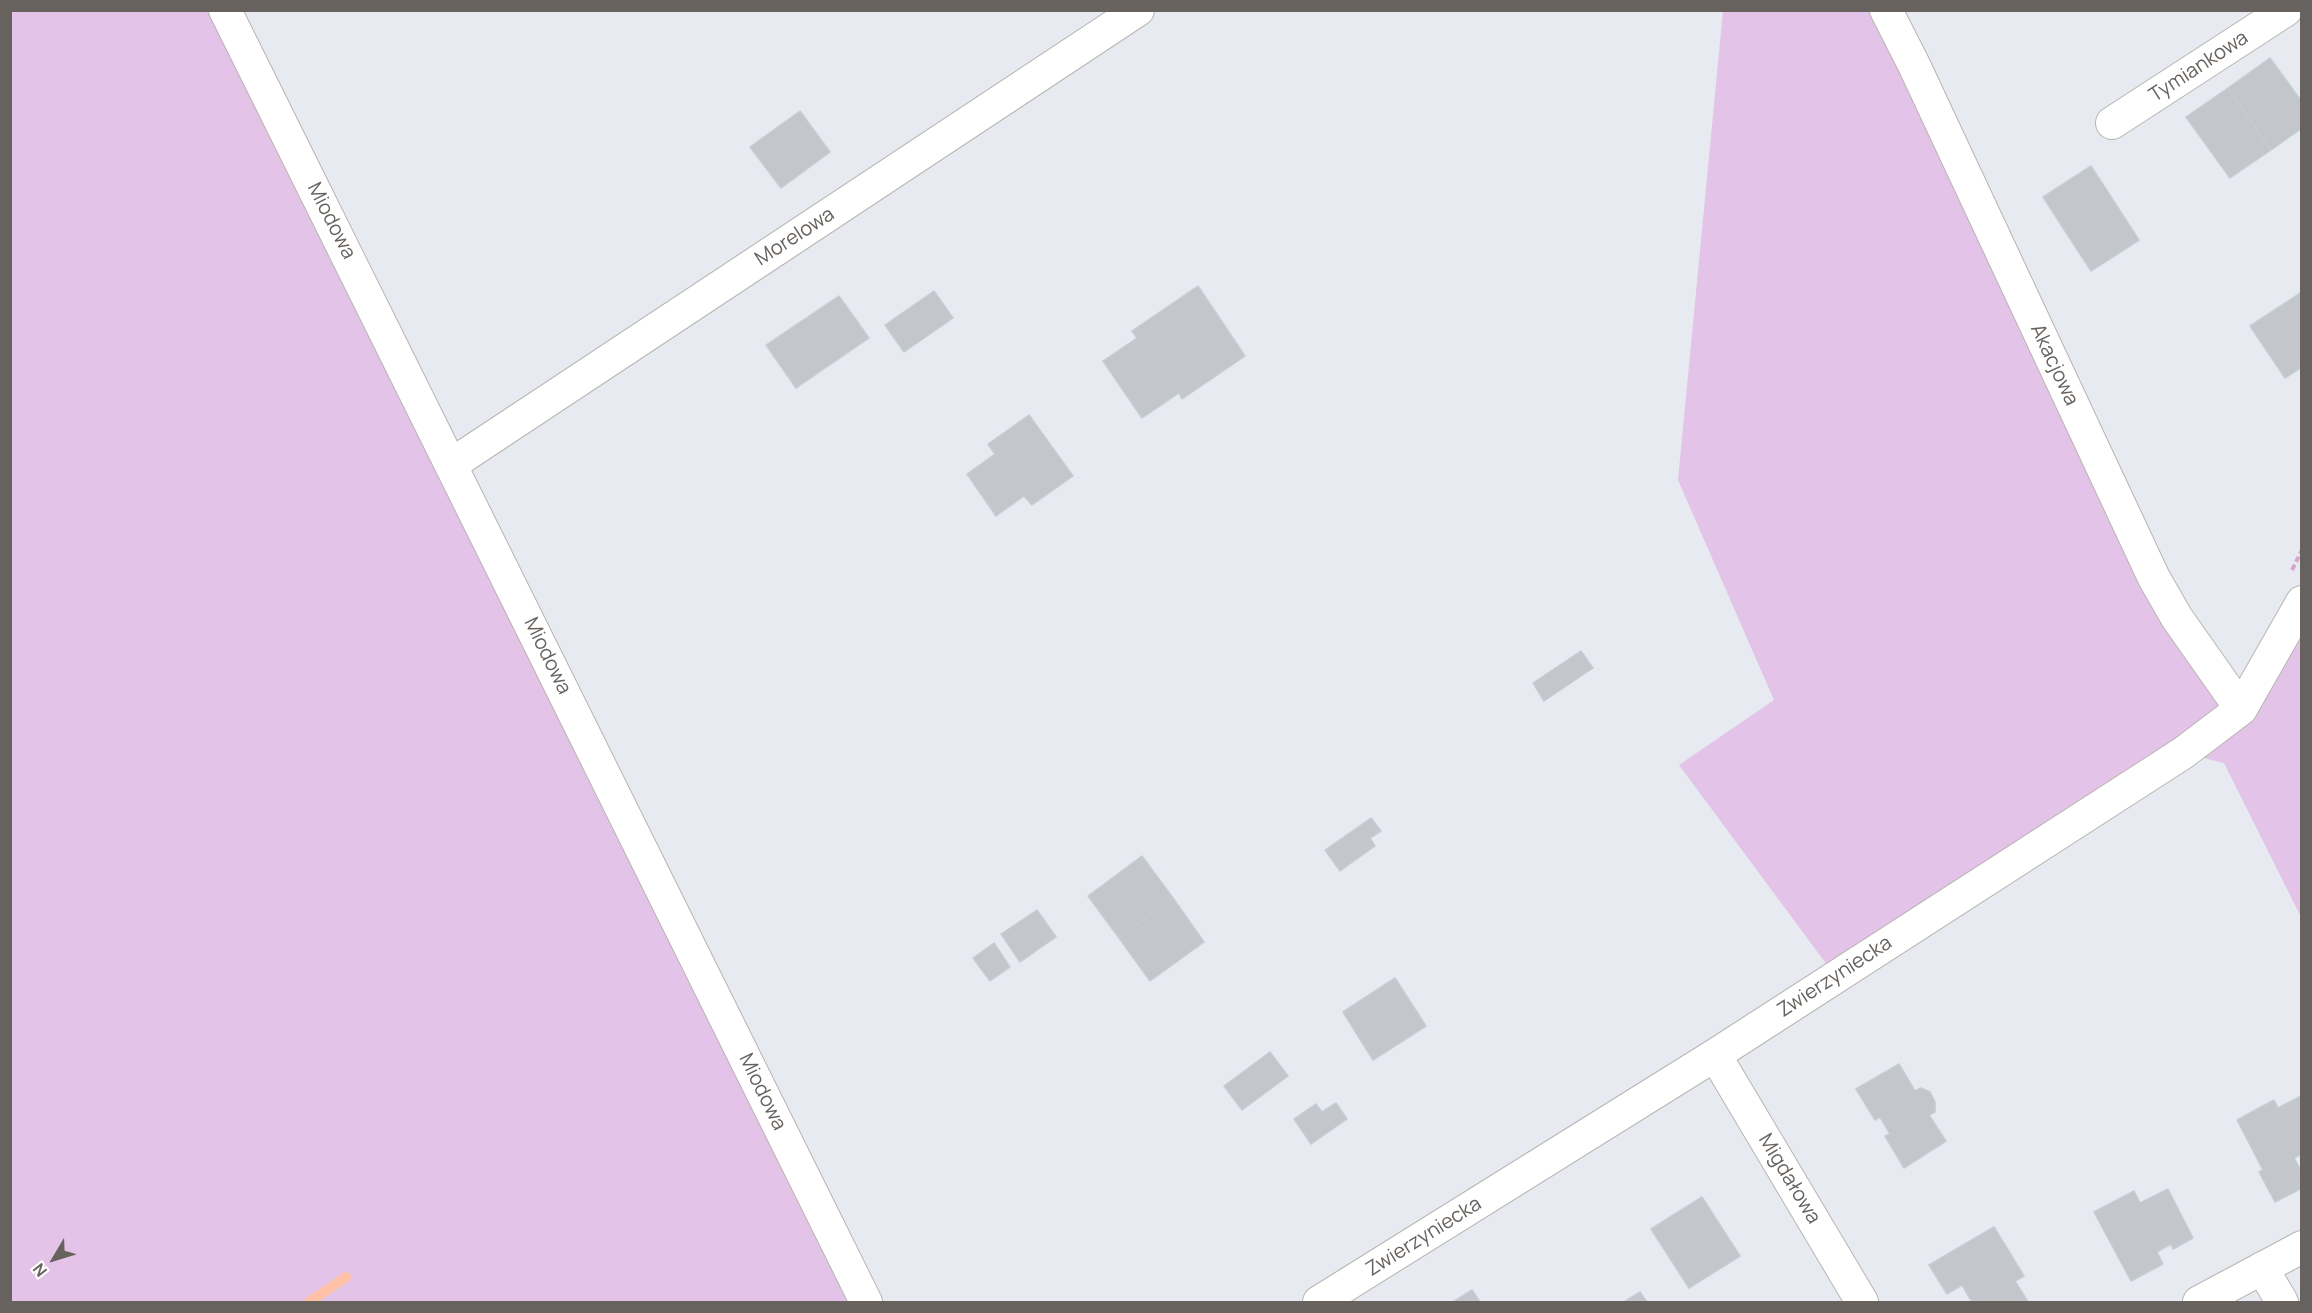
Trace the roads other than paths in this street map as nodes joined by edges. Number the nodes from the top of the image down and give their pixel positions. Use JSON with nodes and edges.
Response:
{"nodes":[{"id":1,"x":225,"y":10,"type":"edge"},
{"id":2,"x":1138,"y":10,"type":"edge"},
{"id":3,"x":1886,"y":10,"type":"edge"},
{"id":4,"x":2286,"y":10,"type":"edge"},
{"id":5,"x":2112,"y":123,"type":"dead end"},
{"id":6,"x":452,"y":464,"type":"junction"},
{"id":7,"x":2301,"y":602,"type":"edge"},
{"id":8,"x":2241,"y":709,"type":"junction"},
{"id":9,"x":1715,"y":1055,"type":"junction"},
{"id":10,"x":2301,"y":1247,"type":"edge"},
{"id":11,"x":2262,"y":1268,"type":"junction"},
{"id":12,"x":866,"y":1302,"type":"edge"},
{"id":13,"x":1319,"y":1302,"type":"edge"},
{"id":14,"x":1862,"y":1302,"type":"edge"},
{"id":15,"x":2199,"y":1302,"type":"edge"},
{"id":16,"x":2282,"y":1302,"type":"edge"}],
"edges":[{"from":1,"to":6,"type":"street","name":"Miodowa"},
{"from":2,"to":6,"type":"street","name":"Morelowa"},
{"from":3,"to":8,"type":"street","name":"Akacjowa"},
{"from":4,"to":5,"type":"street","name":"Tymiankowa"},
{"from":6,"to":12,"type":"street","name":"Miodowa"},
{"from":7,"to":8,"type":"street","name":"Zwierzyniecka"},
{"from":8,"to":9,"type":"street","name":"Zwierzyniecka"},
{"from":9,"to":13,"type":"street","name":"Zwierzyniecka"},
{"from":9,"to":14,"type":"street","name":"Migdałowa"},
{"from":10,"to":11,"type":"street"},
{"from":11,"to":15,"type":"street"},
{"from":11,"to":16,"type":"street"}]}
